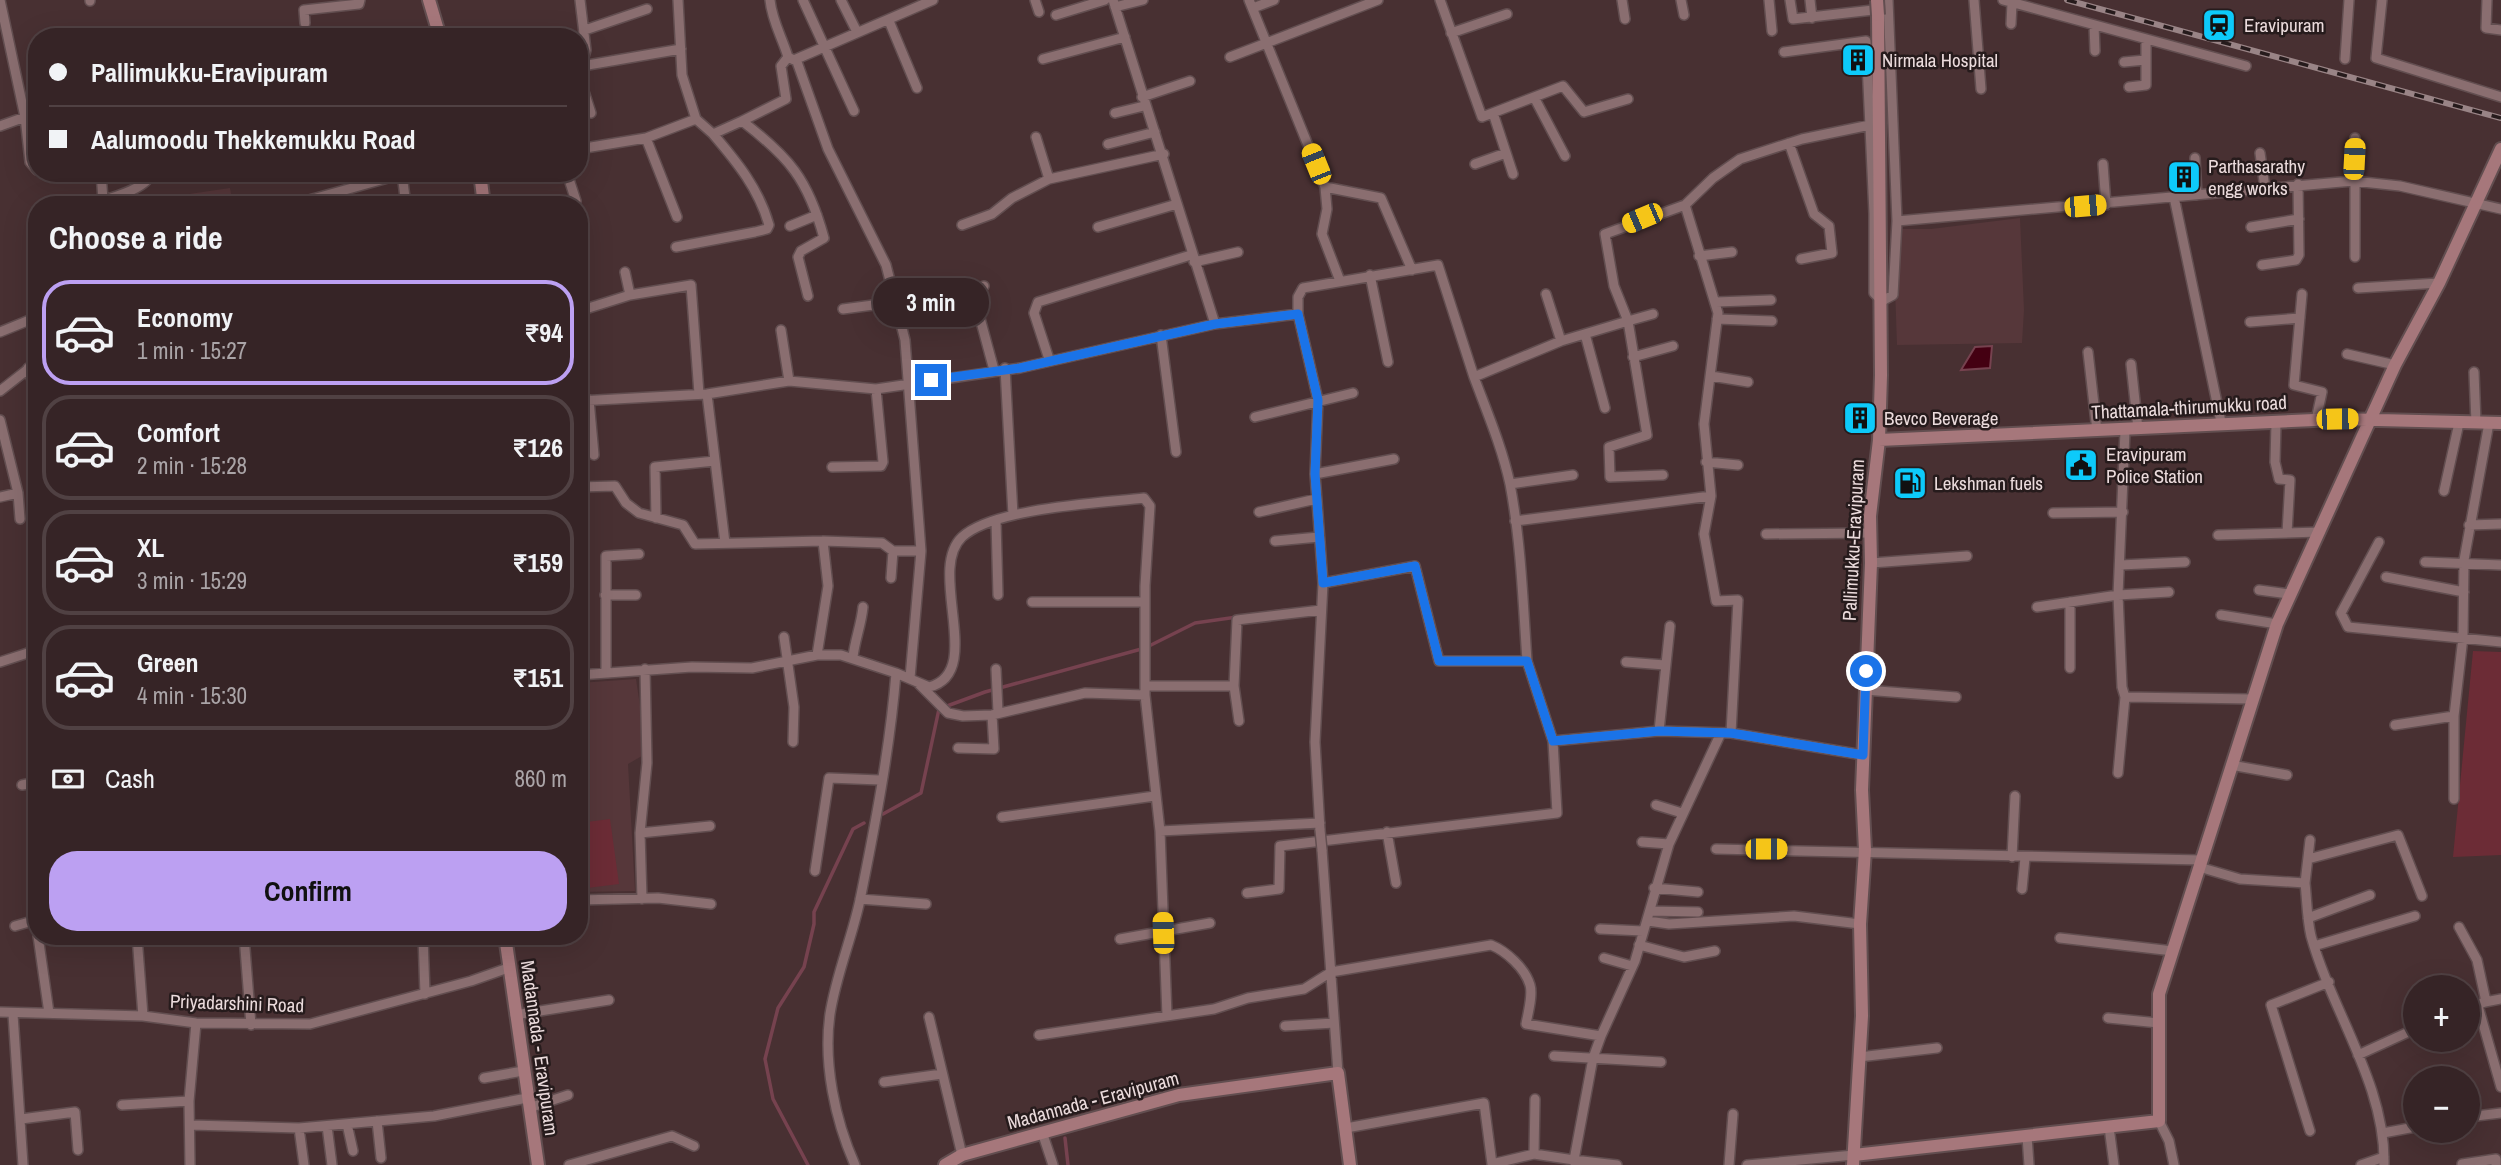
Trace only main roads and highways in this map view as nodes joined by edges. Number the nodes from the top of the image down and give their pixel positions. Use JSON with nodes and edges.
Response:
{"nodes":[{"id":1,"x":429,"y":0,"type":"edge"},
{"id":2,"x":1884,"y":3,"type":"edge"},
{"id":3,"x":437,"y":28,"type":"edge"},
{"id":4,"x":2501,"y":149,"type":"edge"},
{"id":5,"x":2371,"y":418,"type":"junction"},
{"id":6,"x":2488,"y":423,"type":"edge"},
{"id":7,"x":1879,"y":440,"type":"junction"},
{"id":8,"x":506,"y":945,"type":"edge"},
{"id":9,"x":1854,"y":1160,"type":"edge"},
{"id":10,"x":538,"y":1165,"type":"edge"},
{"id":11,"x":945,"y":1165,"type":"edge"},
{"id":12,"x":1350,"y":1165,"type":"edge"}],
"edges":[{"from":1,"to":3,"type":"main road"},
{"from":2,"to":7,"type":"main road","name":"Pallimukku-Eravipuram","bridge":true},
{"from":4,"to":5,"type":"main road"},
{"from":5,"to":6,"type":"main road","name":"Thattamala-thirumukku road"},
{"from":5,"to":7,"type":"main road","name":"Thattamala-thirumukku road"},
{"from":5,"to":9,"type":"main road"},
{"from":7,"to":9,"type":"main road","name":"Pallimukku-Eravipuram"},
{"from":8,"to":10,"type":"main road","name":"Madannada - Eravipuram"},
{"from":11,"to":12,"type":"main road","name":"Madannada - Eravipuram"}]}
